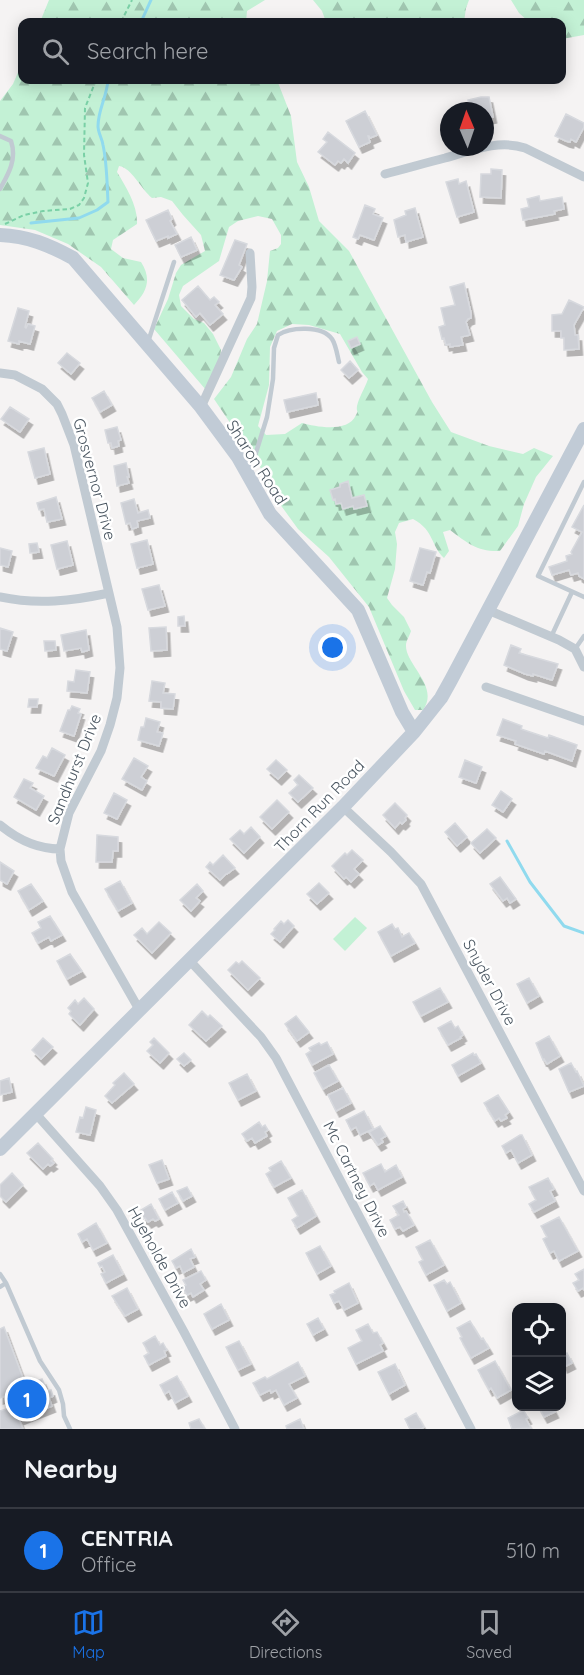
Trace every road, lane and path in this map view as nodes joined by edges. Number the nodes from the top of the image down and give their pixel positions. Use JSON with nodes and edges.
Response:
{"nodes":[{"id":1,"x":132,"y":0,"type":"edge"},
{"id":2,"x":123,"y":18,"type":"edge"},
{"id":3,"x":94,"y":84,"type":"edge"},
{"id":4,"x":0,"y":136,"type":"edge"},
{"id":5,"x":385,"y":174,"type":"dead end"},
{"id":6,"x":584,"y":177,"type":"edge"},
{"id":7,"x":0,"y":189,"type":"edge"},
{"id":8,"x":0,"y":227,"type":"edge"},
{"id":9,"x":0,"y":235,"type":"edge"},
{"id":10,"x":250,"y":253,"type":"dead end"},
{"id":11,"x":174,"y":262,"type":"dead end"},
{"id":12,"x":147,"y":344,"type":"junction"},
{"id":13,"x":339,"y":362,"type":"dead end"},
{"id":14,"x":0,"y":372,"type":"edge"},
{"id":15,"x":201,"y":407,"type":"junction"},
{"id":16,"x":584,"y":429,"type":"edge"},
{"id":17,"x":245,"y":470,"type":"junction"},
{"id":18,"x":584,"y":482,"type":"edge"},
{"id":19,"x":572,"y":592,"type":"junction"},
{"id":20,"x":109,"y":593,"type":"junction"},
{"id":21,"x":0,"y":597,"type":"edge"},
{"id":22,"x":584,"y":597,"type":"edge"},
{"id":23,"x":488,"y":610,"type":"junction"},
{"id":24,"x":584,"y":636,"type":"edge"},
{"id":25,"x":551,"y":637,"type":"junction"},
{"id":26,"x":576,"y":649,"type":"junction"},
{"id":27,"x":584,"y":667,"type":"edge"},
{"id":28,"x":486,"y":687,"type":"dead end"},
{"id":29,"x":584,"y":721,"type":"edge"},
{"id":30,"x":414,"y":732,"type":"junction"},
{"id":31,"x":343,"y":807,"type":"junction"},
{"id":32,"x":0,"y":825,"type":"edge"},
{"id":33,"x":60,"y":849,"type":"junction"},
{"id":34,"x":190,"y":961,"type":"junction"},
{"id":35,"x":140,"y":1011,"type":"junction"},
{"id":36,"x":36,"y":1114,"type":"junction"},
{"id":37,"x":0,"y":1149,"type":"edge"},
{"id":38,"x":584,"y":1191,"type":"edge"},
{"id":39,"x":0,"y":1274,"type":"edge"},
{"id":40,"x":6,"y":1283,"type":"junction"},
{"id":41,"x":0,"y":1287,"type":"edge"},
{"id":42,"x":70,"y":1429,"type":"edge"},
{"id":43,"x":235,"y":1429,"type":"edge"},
{"id":44,"x":471,"y":1429,"type":"edge"}],
"edges":[{"from":1,"to":2,"type":"path"},
{"from":3,"to":8,"type":"path"},
{"from":4,"to":7,"type":"lane"},
{"from":5,"to":6,"type":"street"},
{"from":9,"to":12,"type":"street","name":"Sharon Road"},
{"from":10,"to":15,"type":"street"},
{"from":11,"to":12,"type":"lane"},
{"from":12,"to":15,"type":"street","name":"Sharon Road"},
{"from":13,"to":17,"type":"lane"},
{"from":14,"to":20,"type":"street","name":"Grosvernor Drive"},
{"from":15,"to":17,"type":"street","name":"Sharon Road"},
{"from":16,"to":23,"type":"street","name":"Thorn Run Road"},
{"from":17,"to":30,"type":"street","name":"Sharon Road"},
{"from":18,"to":19,"type":"lane"},
{"from":19,"to":22,"type":"lane"},
{"from":19,"to":25,"type":"lane"},
{"from":20,"to":21,"type":"street"},
{"from":20,"to":33,"type":"street","name":"Sandhurst Drive"},
{"from":23,"to":25,"type":"street"},
{"from":23,"to":30,"type":"street","name":"Thorn Run Road"},
{"from":24,"to":26,"type":"lane"},
{"from":25,"to":26,"type":"street"},
{"from":26,"to":27,"type":"street"},
{"from":28,"to":29,"type":"street"},
{"from":30,"to":31,"type":"street","name":"Thorn Run Road"},
{"from":31,"to":34,"type":"street","name":"Thorn Run Road"},
{"from":31,"to":38,"type":"street","name":"Snyder Drive"},
{"from":32,"to":33,"type":"street"},
{"from":33,"to":35,"type":"street","name":"Sandhurst Drive"},
{"from":34,"to":35,"type":"street","name":"Thorn Run Road"},
{"from":34,"to":44,"type":"street","name":"Mc Cartney Drive"},
{"from":35,"to":36,"type":"street","name":"Thorn Run Road"},
{"from":36,"to":37,"type":"street","name":"Thorn Run Road"},
{"from":36,"to":43,"type":"street","name":"Hyeholde Drive"},
{"from":39,"to":40,"type":"lane"},
{"from":40,"to":41,"type":"lane"},
{"from":40,"to":42,"type":"lane"}]}
